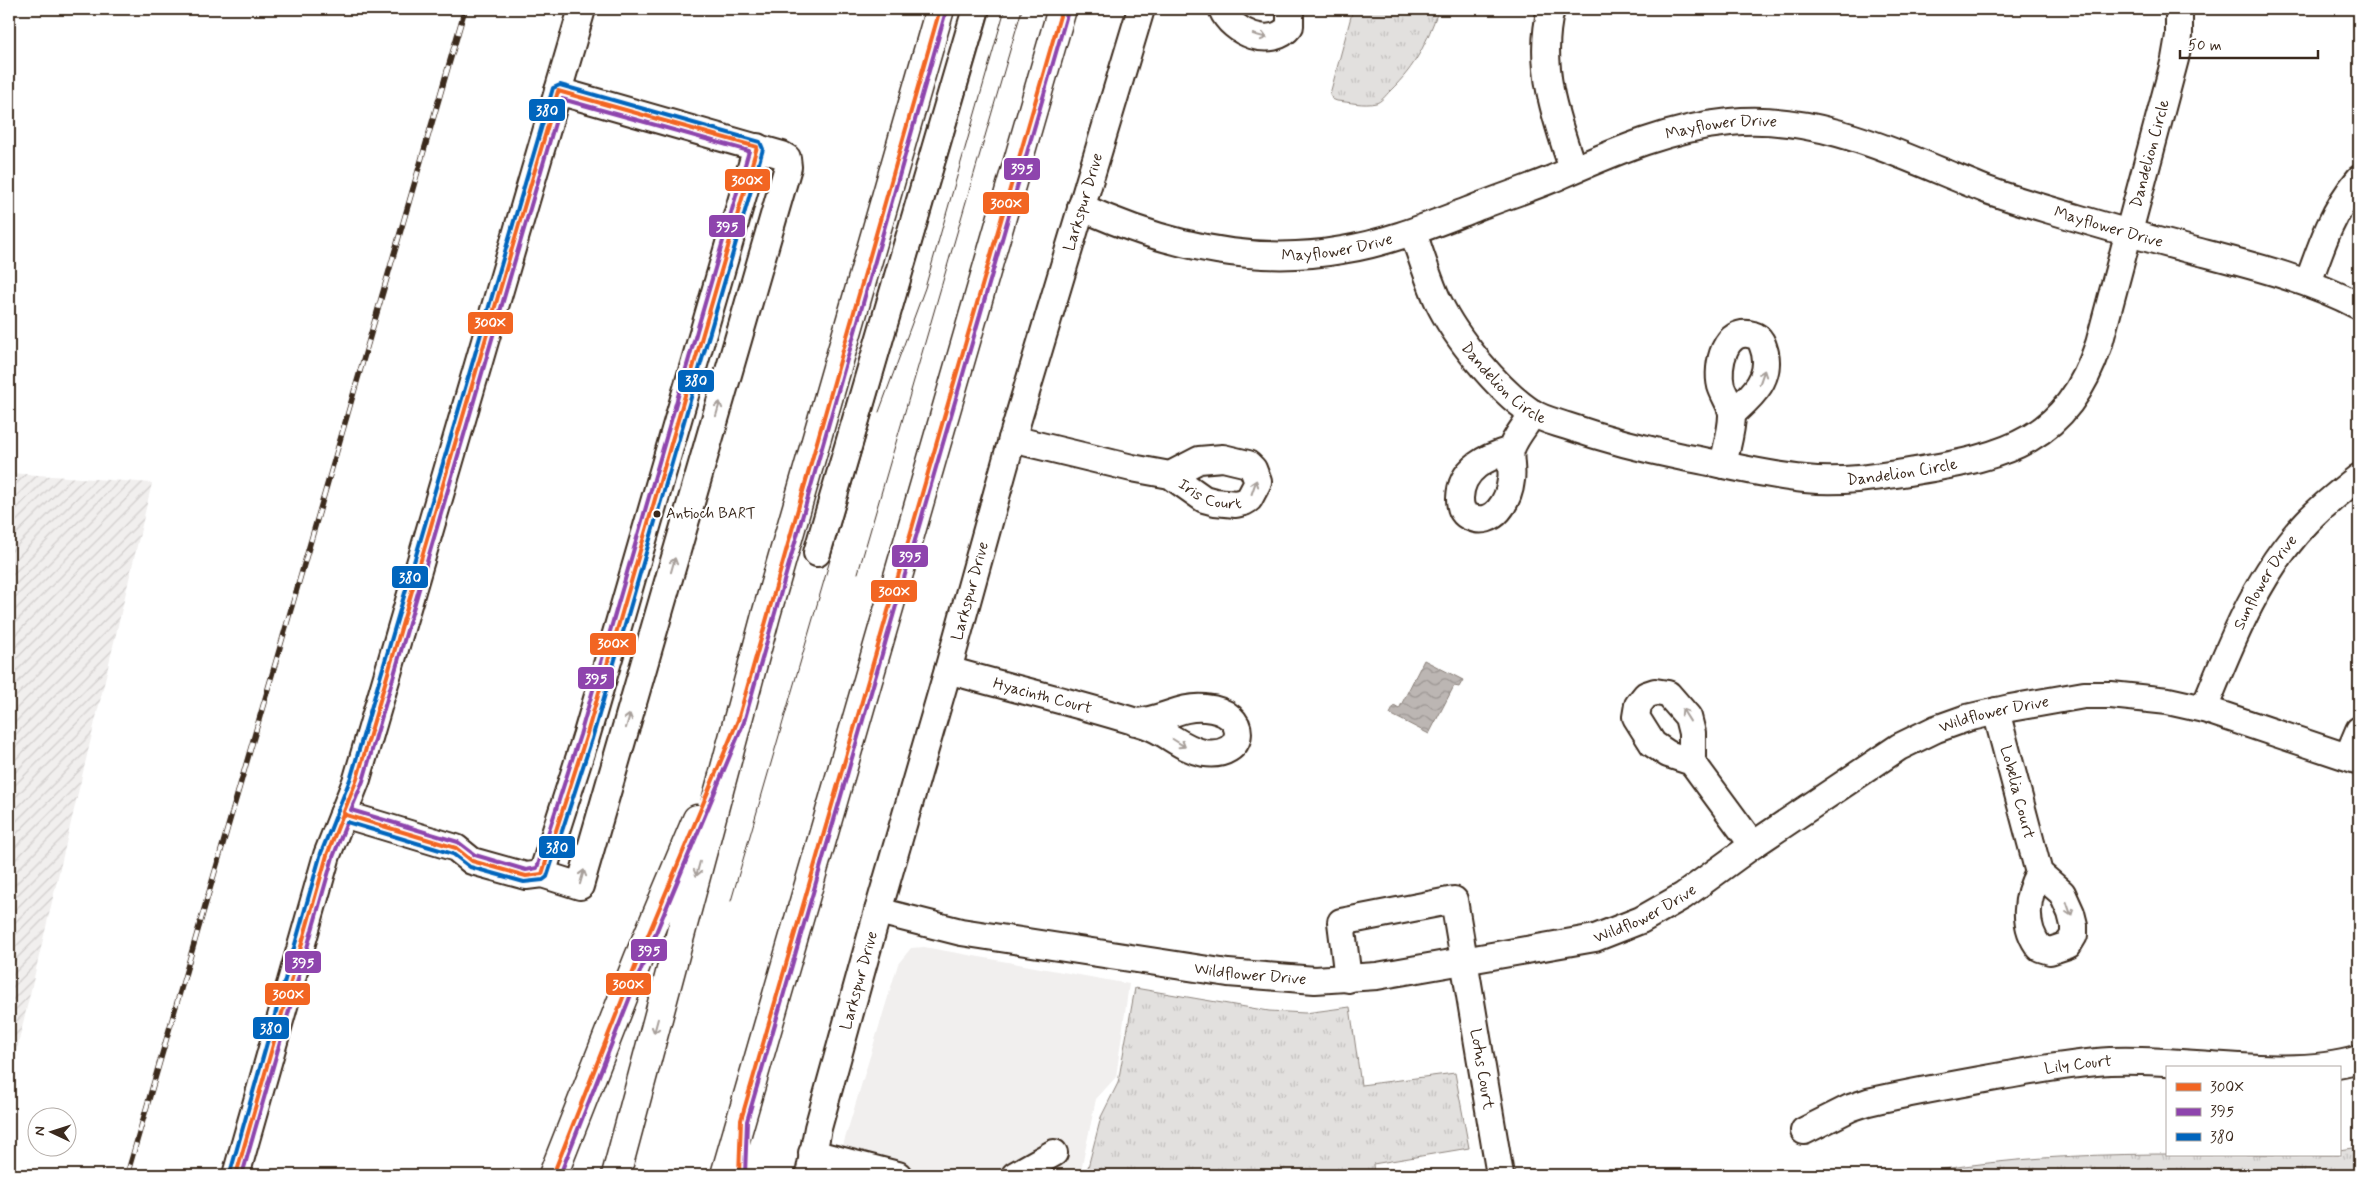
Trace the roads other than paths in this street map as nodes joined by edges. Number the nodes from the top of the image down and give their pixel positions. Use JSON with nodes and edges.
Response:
{"nodes":[{"id":1,"x":582,"y":9,"type":"edge"},
{"id":2,"x":940,"y":9,"type":"edge"},
{"id":3,"x":976,"y":9,"type":"edge"},
{"id":4,"x":1062,"y":9,"type":"edge"},
{"id":5,"x":1141,"y":9,"type":"edge"},
{"id":6,"x":1222,"y":9,"type":"edge"},
{"id":7,"x":1290,"y":9,"type":"edge"},
{"id":8,"x":1551,"y":9,"type":"edge"},
{"id":9,"x":2179,"y":9,"type":"edge"},
{"id":10,"x":558,"y":91,"type":"junction"},
{"id":11,"x":757,"y":147,"type":"junction"},
{"id":12,"x":1574,"y":169,"type":"junction"},
{"id":13,"x":2359,"y":179,"type":"edge"},
{"id":14,"x":1081,"y":207,"type":"junction"},
{"id":15,"x":1413,"y":233,"type":"junction"},
{"id":16,"x":2127,"y":233,"type":"junction"},
{"id":17,"x":2308,"y":283,"type":"junction"},
{"id":18,"x":2359,"y":306,"type":"edge"},
{"id":19,"x":1533,"y":414,"type":"junction"},
{"id":20,"x":1732,"y":414,"type":"dead end"},
{"id":21,"x":1012,"y":439,"type":"junction"},
{"id":22,"x":1511,"y":450,"type":"dead end"},
{"id":23,"x":1723,"y":465,"type":"junction"},
{"id":24,"x":1170,"y":475,"type":"dead end"},
{"id":25,"x":2359,"y":477,"type":"edge"},
{"id":26,"x":825,"y":539,"type":"dead end"},
{"id":27,"x":948,"y":670,"type":"junction"},
{"id":28,"x":2204,"y":710,"type":"junction"},
{"id":29,"x":1996,"y":711,"type":"junction"},
{"id":30,"x":738,"y":720,"type":"junction"},
{"id":31,"x":1135,"y":722,"type":"dead end"},
{"id":32,"x":2359,"y":730,"type":"edge"},
{"id":33,"x":2353,"y":758,"type":"edge"},
{"id":34,"x":1692,"y":762,"type":"dead end"},
{"id":35,"x":343,"y":814,"type":"junction"},
{"id":36,"x":1753,"y":845,"type":"junction"},
{"id":37,"x":2039,"y":873,"type":"dead end"},
{"id":38,"x":542,"y":874,"type":"junction"},
{"id":39,"x":878,"y":911,"type":"junction"},
{"id":40,"x":1463,"y":962,"type":"junction"},
{"id":41,"x":1348,"y":979,"type":"junction"},
{"id":42,"x":2359,"y":1060,"type":"edge"},
{"id":43,"x":2249,"y":1066,"type":"edge"},
{"id":44,"x":2321,"y":1066,"type":"edge"},
{"id":45,"x":741,"y":1120,"type":"junction"},
{"id":46,"x":1804,"y":1131,"type":"dead end"},
{"id":47,"x":1054,"y":1153,"type":"dead end"},
{"id":48,"x":810,"y":1164,"type":"edge"},
{"id":49,"x":236,"y":1175,"type":"edge"},
{"id":50,"x":553,"y":1175,"type":"edge"},
{"id":51,"x":616,"y":1175,"type":"edge"},
{"id":52,"x":725,"y":1175,"type":"edge"},
{"id":53,"x":739,"y":1175,"type":"edge"},
{"id":54,"x":898,"y":1175,"type":"edge"},
{"id":55,"x":1015,"y":1175,"type":"edge"},
{"id":56,"x":1500,"y":1175,"type":"edge"}],
"edges":[{"from":1,"to":10,"type":"street"},
{"from":2,"to":30,"type":"highway"},
{"from":3,"to":26,"type":"street"},
{"from":4,"to":45,"type":"highway"},
{"from":5,"to":14,"type":"street","name":"Larkspur Drive"},
{"from":6,"to":7,"type":"street","one_way":true},
{"from":8,"to":12,"type":"street"},
{"from":9,"to":16,"type":"street","name":"Dandelion Circle"},
{"from":10,"to":11,"type":"street"},
{"from":10,"to":35,"type":"street"},
{"from":11,"to":38,"type":"street"},
{"from":38,"to":11,"type":"street","one_way":true},
{"from":12,"to":15,"type":"street","name":"Mayflower Drive"},
{"from":12,"to":16,"type":"street","name":"Mayflower Drive"},
{"from":13,"to":17,"type":"street"},
{"from":14,"to":15,"type":"street","name":"Mayflower Drive"},
{"from":14,"to":21,"type":"street","name":"Larkspur Drive"},
{"from":15,"to":19,"type":"street","name":"Dandelion Circle"},
{"from":16,"to":17,"type":"street","name":"Mayflower Drive"},
{"from":16,"to":23,"type":"street","name":"Dandelion Circle"},
{"from":17,"to":18,"type":"street","name":"Mayflower Drive"},
{"from":19,"to":22,"type":"street"},
{"from":19,"to":23,"type":"street","name":"Dandelion Circle"},
{"from":20,"to":23,"type":"street"},
{"from":21,"to":24,"type":"street","name":"Iris Court"},
{"from":21,"to":27,"type":"street","name":"Larkspur Drive"},
{"from":25,"to":28,"type":"street","name":"Sunflower Drive"},
{"from":27,"to":31,"type":"street","name":"Hyacinth Court"},
{"from":27,"to":39,"type":"street","name":"Larkspur Drive"},
{"from":28,"to":29,"type":"street","name":"Wildflower Drive"},
{"from":28,"to":33,"type":"street","name":"Wildflower Drive"},
{"from":29,"to":36,"type":"street","name":"Wildflower Drive"},
{"from":29,"to":37,"type":"street","name":"Lobelia Court"},
{"from":30,"to":50,"type":"highway"},
{"from":30,"to":51,"type":"highway","one_way":true},
{"from":32,"to":33,"type":"street"},
{"from":34,"to":36,"type":"street"},
{"from":35,"to":38,"type":"street"},
{"from":35,"to":49,"type":"street"},
{"from":36,"to":40,"type":"street","name":"Wildflower Drive"},
{"from":39,"to":41,"type":"street","name":"Wildflower Drive"},
{"from":39,"to":48,"type":"street","name":"Larkspur Drive"},
{"from":40,"to":41,"type":"street","name":"Wildflower Drive"},
{"from":40,"to":41,"type":"street","name":"Lotus Court"},
{"from":40,"to":56,"type":"street","name":"Lotus Court"},
{"from":42,"to":44,"type":"street","name":"Lily Court"},
{"from":43,"to":46,"type":"street","name":"Lily Court"},
{"from":45,"to":52,"type":"highway"},
{"from":45,"to":53,"type":"highway"},
{"from":47,"to":55,"type":"street"},
{"from":48,"to":54,"type":"street"}]}
